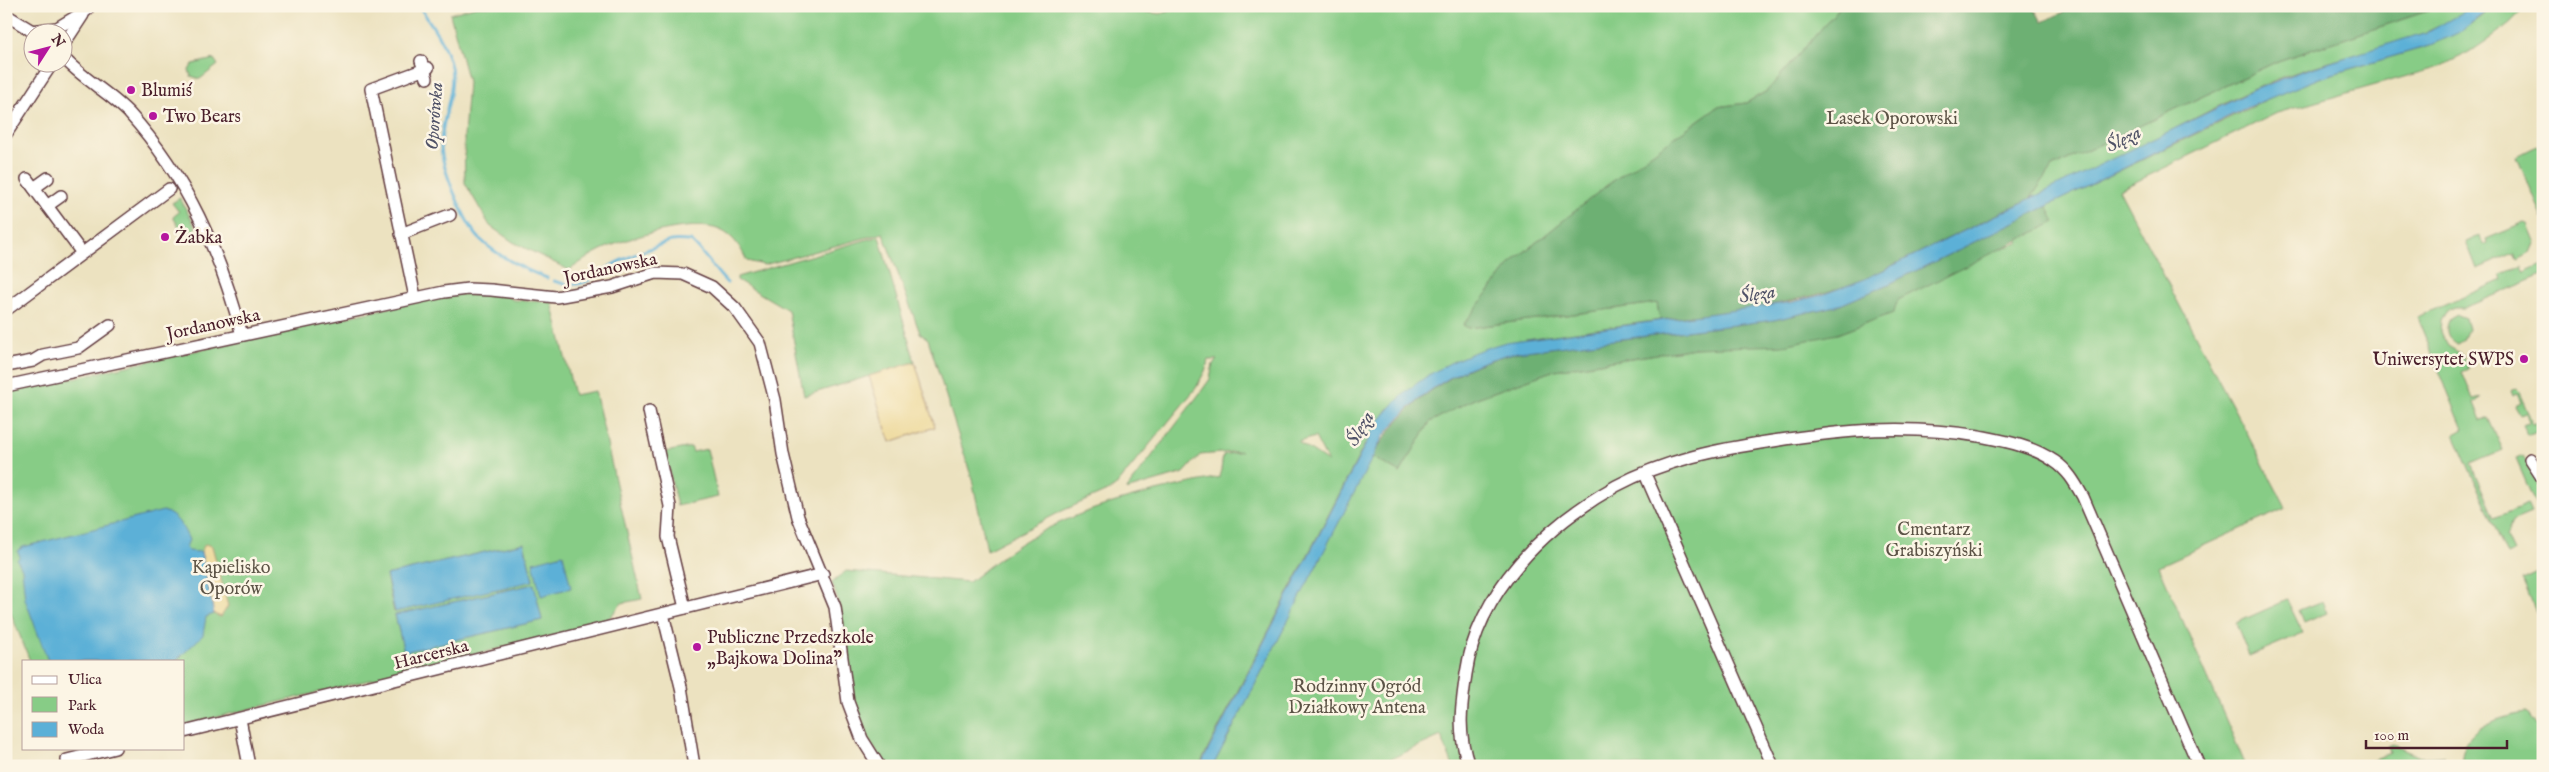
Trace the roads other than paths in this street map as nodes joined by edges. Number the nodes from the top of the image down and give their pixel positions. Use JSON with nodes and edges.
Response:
{"nodes":[{"id":1,"x":88,"y":8,"type":"edge"},
{"id":2,"x":6,"y":15,"type":"edge"},
{"id":3,"x":66,"y":22,"type":"edge"},
{"id":4,"x":22,"y":25,"type":"edge"},
{"id":5,"x":72,"y":32,"type":"edge"},
{"id":6,"x":72,"y":66,"type":"edge"},
{"id":7,"x":425,"y":69,"type":"dead end"},
{"id":8,"x":46,"y":72,"type":"edge"},
{"id":9,"x":6,"y":134,"type":"edge"},
{"id":10,"x":48,"y":178,"type":"dead end"},
{"id":11,"x":169,"y":189,"type":"dead end"},
{"id":12,"x":61,"y":196,"type":"dead end"},
{"id":13,"x":47,"y":206,"type":"junction"},
{"id":14,"x":450,"y":215,"type":"dead end"},
{"id":15,"x":401,"y":234,"type":"junction"},
{"id":16,"x":82,"y":254,"type":"junction"},
{"id":17,"x":415,"y":297,"type":"junction"},
{"id":18,"x":6,"y":310,"type":"edge"},
{"id":19,"x":110,"y":325,"type":"dead end"},
{"id":20,"x":242,"y":336,"type":"junction"},
{"id":21,"x":6,"y":366,"type":"edge"},
{"id":22,"x":6,"y":386,"type":"edge"},
{"id":23,"x":649,"y":411,"type":"dead end"},
{"id":24,"x":2530,"y":459,"type":"dead end"},
{"id":25,"x":1645,"y":474,"type":"junction"},
{"id":26,"x":2543,"y":479,"type":"edge"},
{"id":27,"x":823,"y":574,"type":"junction"},
{"id":28,"x":685,"y":608,"type":"junction"},
{"id":29,"x":663,"y":614,"type":"junction"},
{"id":30,"x":240,"y":719,"type":"junction"},
{"id":31,"x":185,"y":732,"type":"edge"},
{"id":32,"x":109,"y":750,"type":"edge"},
{"id":33,"x":68,"y":763,"type":"edge"},
{"id":34,"x":249,"y":766,"type":"edge"},
{"id":35,"x":694,"y":766,"type":"edge"},
{"id":36,"x":879,"y":766,"type":"edge"},
{"id":37,"x":1468,"y":766,"type":"edge"},
{"id":38,"x":1773,"y":766,"type":"edge"},
{"id":39,"x":2199,"y":766,"type":"edge"}],
"edges":[{"from":1,"to":3,"type":"street"},
{"from":1,"to":5,"type":"street"},
{"from":2,"to":4,"type":"street"},
{"from":6,"to":20,"type":"street"},
{"from":7,"to":15,"type":"street"},
{"from":8,"to":9,"type":"street"},
{"from":10,"to":13,"type":"street"},
{"from":11,"to":16,"type":"street"},
{"from":12,"to":13,"type":"street"},
{"from":13,"to":16,"type":"street"},
{"from":14,"to":15,"type":"street"},
{"from":15,"to":17,"type":"street"},
{"from":16,"to":18,"type":"street"},
{"from":17,"to":20,"type":"street","name":"Jordanowska"},
{"from":17,"to":27,"type":"street","name":"Jordanowska"},
{"from":19,"to":21,"type":"street"},
{"from":20,"to":22,"type":"street","name":"Jordanowska"},
{"from":23,"to":28,"type":"street"},
{"from":24,"to":26,"type":"street"},
{"from":25,"to":37,"type":"street"},
{"from":25,"to":38,"type":"street"},
{"from":25,"to":39,"type":"street"},
{"from":27,"to":28,"type":"street","name":"Harcerska"},
{"from":27,"to":36,"type":"street","name":"Jordanowska"},
{"from":28,"to":29,"type":"street","name":"Harcerska"},
{"from":29,"to":30,"type":"street","name":"Harcerska"},
{"from":29,"to":35,"type":"street"},
{"from":30,"to":31,"type":"street","name":"Harcerska"},
{"from":30,"to":34,"type":"street"},
{"from":32,"to":33,"type":"street"}]}
